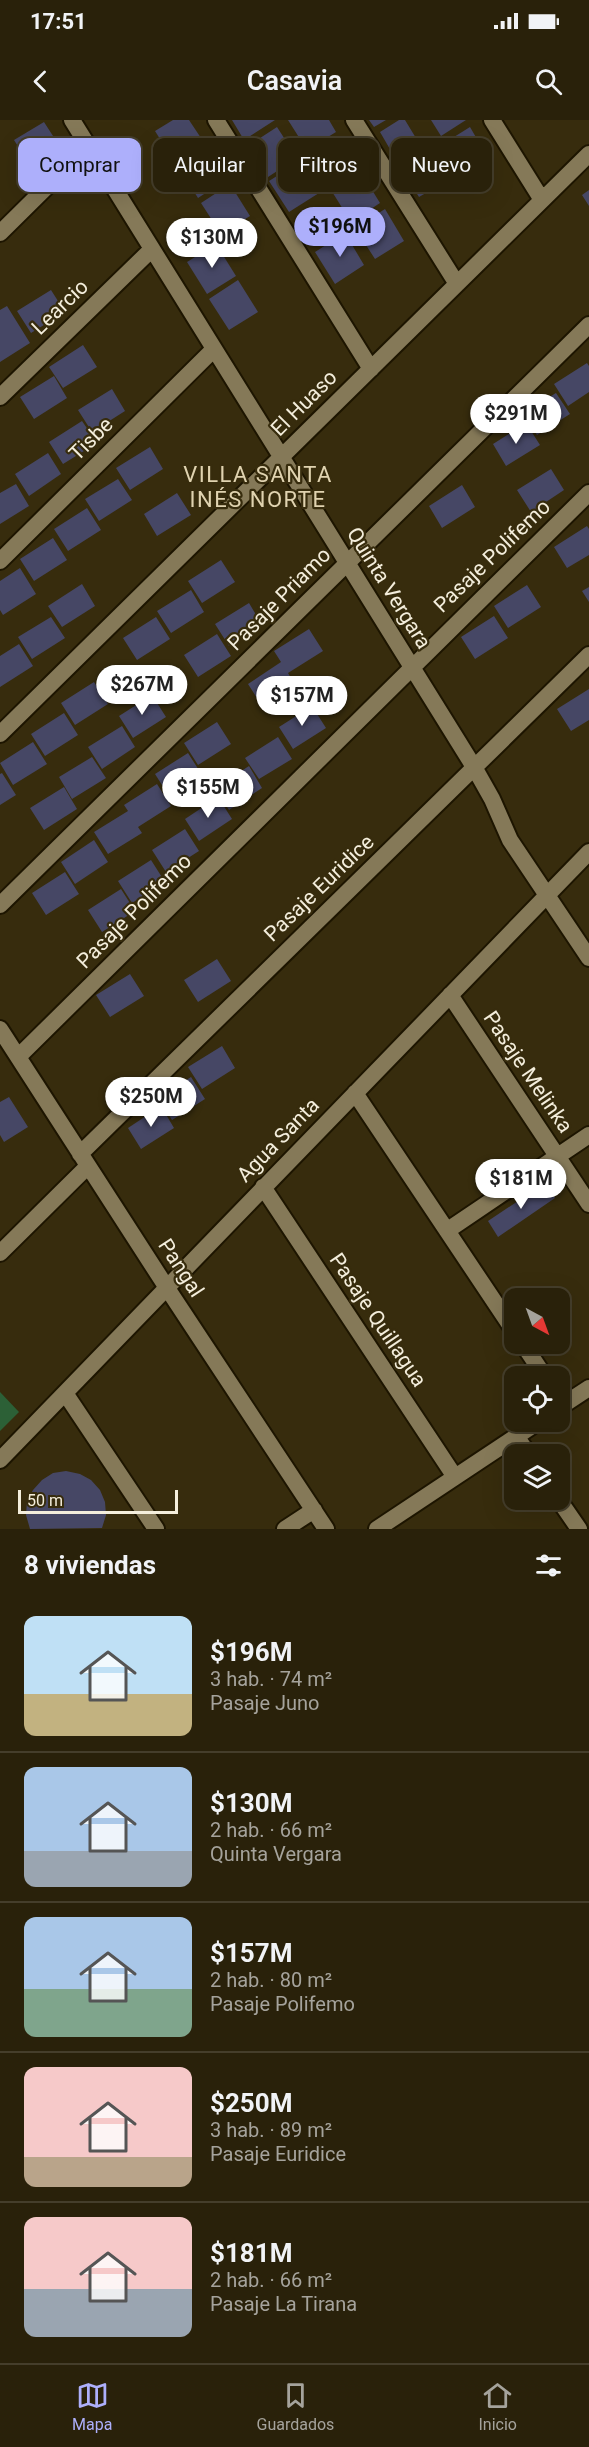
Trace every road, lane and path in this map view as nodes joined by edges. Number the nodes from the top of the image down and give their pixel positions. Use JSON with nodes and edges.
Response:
{"nodes":[{"id":1,"x":72,"y":120,"type":"edge"},
{"id":2,"x":216,"y":120,"type":"edge"},
{"id":3,"x":354,"y":120,"type":"edge"},
{"id":4,"x":492,"y":120,"type":"edge"},
{"id":5,"x":83,"y":138,"type":"edge"},
{"id":6,"x":589,"y":154,"type":"edge"},
{"id":7,"x":41,"y":192,"type":"edge"},
{"id":8,"x":117,"y":192,"type":"edge"},
{"id":9,"x":542,"y":200,"type":"junction"},
{"id":10,"x":0,"y":233,"type":"edge"},
{"id":11,"x":152,"y":249,"type":"junction"},
{"id":12,"x":456,"y":284,"type":"junction"},
{"id":13,"x":589,"y":325,"type":"edge"},
{"id":14,"x":214,"y":349,"type":"junction"},
{"id":15,"x":371,"y":369,"type":"junction"},
{"id":16,"x":0,"y":397,"type":"edge"},
{"id":17,"x":281,"y":457,"type":"junction"},
{"id":18,"x":589,"y":493,"type":"edge"},
{"id":19,"x":0,"y":561,"type":"edge"},
{"id":20,"x":347,"y":563,"type":"junction"},
{"id":21,"x":589,"y":655,"type":"edge"},
{"id":22,"x":411,"y":667,"type":"junction"},
{"id":23,"x":0,"y":735,"type":"edge"},
{"id":24,"x":474,"y":767,"type":"junction"},
{"id":25,"x":589,"y":852,"type":"edge"},
{"id":26,"x":547,"y":895,"type":"junction"},
{"id":27,"x":0,"y":905,"type":"edge"},
{"id":28,"x":589,"y":958,"type":"edge"},
{"id":29,"x":450,"y":995,"type":"junction"},
{"id":30,"x":0,"y":1030,"type":"edge"},
{"id":31,"x":18,"y":1057,"type":"junction"},
{"id":32,"x":355,"y":1093,"type":"junction"},
{"id":33,"x":589,"y":1135,"type":"edge"},
{"id":34,"x":557,"y":1156,"type":"junction"},
{"id":35,"x":84,"y":1160,"type":"junction"},
{"id":36,"x":263,"y":1187,"type":"junction"},
{"id":37,"x":589,"y":1204,"type":"edge"},
{"id":38,"x":448,"y":1230,"type":"junction"},
{"id":39,"x":0,"y":1253,"type":"edge"},
{"id":40,"x":166,"y":1288,"type":"junction"},
{"id":41,"x":504,"y":1316,"type":"edge"},
{"id":42,"x":589,"y":1388,"type":"edge"},
{"id":43,"x":65,"y":1393,"type":"junction"},
{"id":44,"x":570,"y":1398,"type":"edge"},
{"id":45,"x":522,"y":1432,"type":"edge"},
{"id":46,"x":516,"y":1436,"type":"junction"},
{"id":47,"x":521,"y":1444,"type":"edge"},
{"id":48,"x":0,"y":1460,"type":"edge"},
{"id":49,"x":455,"y":1477,"type":"junction"},
{"id":50,"x":314,"y":1510,"type":"junction"},
{"id":51,"x":567,"y":1510,"type":"edge"},
{"id":52,"x":156,"y":1529,"type":"edge"},
{"id":53,"x":285,"y":1529,"type":"edge"},
{"id":54,"x":326,"y":1529,"type":"edge"},
{"id":55,"x":377,"y":1529,"type":"edge"},
{"id":56,"x":579,"y":1529,"type":"edge"}],
"edges":[{"from":1,"to":5,"type":"street","name":"Quinta Vergara"},
{"from":2,"to":15,"type":"street"},
{"from":3,"to":12,"type":"street"},
{"from":4,"to":9,"type":"street"},
{"from":6,"to":9,"type":"street","name":"El Huaso"},
{"from":7,"to":10,"type":"street"},
{"from":8,"to":11,"type":"street","name":"Quinta Vergara"},
{"from":9,"to":12,"type":"street","name":"El Huaso"},
{"from":11,"to":14,"type":"street","name":"Quinta Vergara"},
{"from":11,"to":16,"type":"street","name":"Learcio"},
{"from":12,"to":15,"type":"street","name":"El Huaso"},
{"from":13,"to":20,"type":"street","name":"Pasaje Priamo"},
{"from":14,"to":17,"type":"street","name":"Quinta Vergara"},
{"from":14,"to":19,"type":"street","name":"Tisbe"},
{"from":15,"to":17,"type":"street","name":"El Huaso"},
{"from":17,"to":20,"type":"street","name":"Quinta Vergara"},
{"from":17,"to":23,"type":"street","name":"El Huaso"},
{"from":18,"to":22,"type":"street","name":"Pasaje Polifemo"},
{"from":20,"to":22,"type":"street","name":"Quinta Vergara"},
{"from":20,"to":27,"type":"street","name":"Pasaje Priamo"},
{"from":21,"to":24,"type":"street","name":"Pasaje Euridice"},
{"from":22,"to":24,"type":"street","name":"Quinta Vergara"},
{"from":22,"to":31,"type":"street","name":"Pasaje Polifemo"},
{"from":24,"to":26,"type":"street","name":"Quinta Vergara"},
{"from":24,"to":35,"type":"street","name":"Pasaje Euridice"},
{"from":25,"to":26,"type":"street","name":"Agua Santa"},
{"from":26,"to":28,"type":"street","name":"Quinta Vergara"},
{"from":26,"to":29,"type":"street","name":"Agua Santa"},
{"from":29,"to":32,"type":"street","name":"Agua Santa"},
{"from":29,"to":34,"type":"street","name":"Pasaje Melinka"},
{"from":30,"to":31,"type":"street","name":"Pangal"},
{"from":31,"to":35,"type":"street","name":"Pangal"},
{"from":32,"to":36,"type":"street","name":"Agua Santa"},
{"from":32,"to":38,"type":"street"},
{"from":33,"to":34,"type":"street"},
{"from":34,"to":37,"type":"street","name":"Pasaje Melinka"},
{"from":34,"to":38,"type":"street"},
{"from":35,"to":39,"type":"street","name":"Pasaje Euridice"},
{"from":35,"to":40,"type":"street","name":"Pangal"},
{"from":36,"to":40,"type":"street","name":"Agua Santa"},
{"from":36,"to":49,"type":"street","name":"Pasaje Quillagua"},
{"from":38,"to":41,"type":"street"},
{"from":40,"to":43,"type":"street","name":"Agua Santa"},
{"from":40,"to":50,"type":"street","name":"Pangal"},
{"from":42,"to":44,"type":"street"},
{"from":43,"to":48,"type":"street","name":"Agua Santa"},
{"from":43,"to":52,"type":"street"},
{"from":45,"to":46,"type":"street"},
{"from":46,"to":47,"type":"street"},
{"from":46,"to":49,"type":"street"},
{"from":49,"to":55,"type":"street"},
{"from":50,"to":53,"type":"street"},
{"from":50,"to":54,"type":"street","name":"Pangal"},
{"from":51,"to":56,"type":"street"}]}
